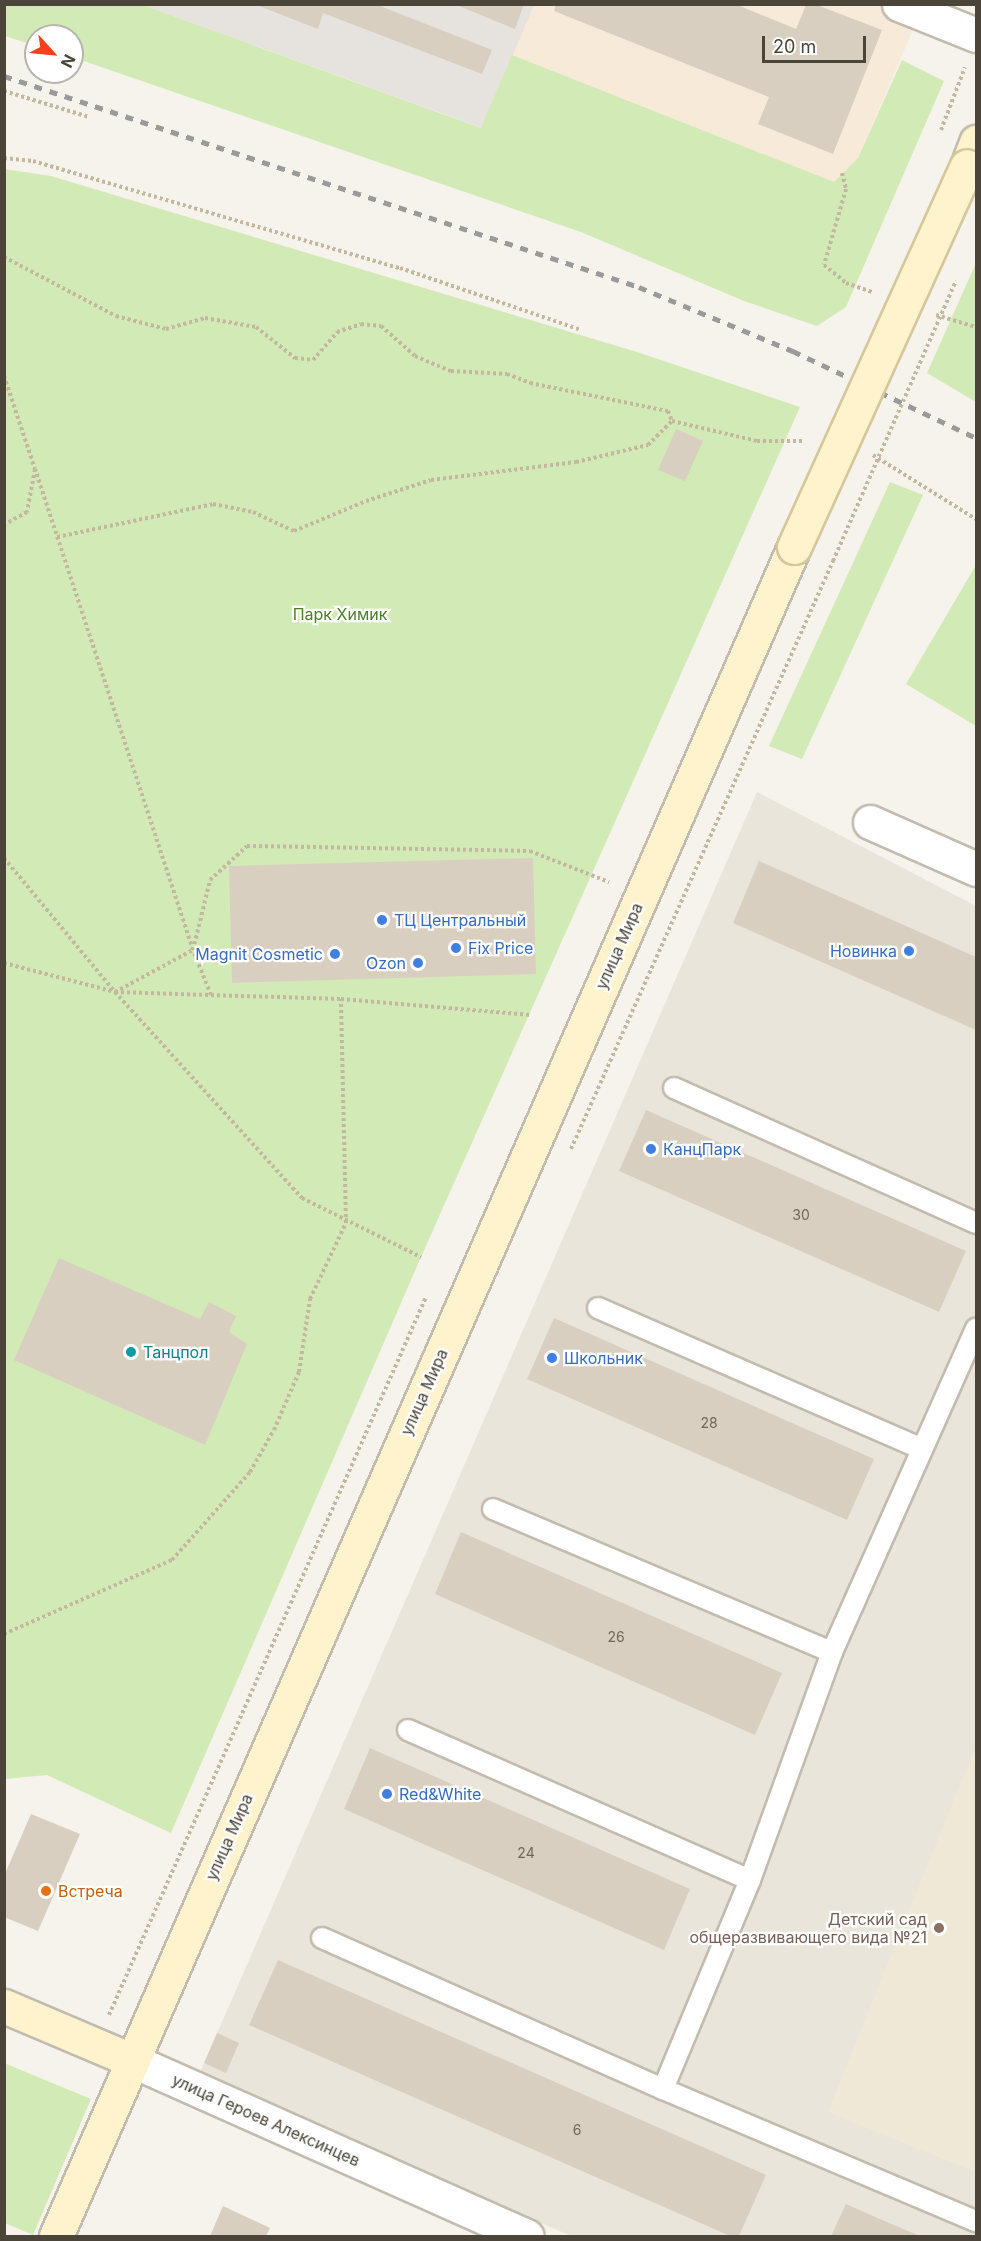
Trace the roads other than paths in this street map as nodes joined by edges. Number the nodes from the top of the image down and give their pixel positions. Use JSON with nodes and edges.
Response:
{"nodes":[{"id":1,"x":899,"y":4,"type":"edge"},
{"id":2,"x":972,"y":48,"type":"edge"},
{"id":3,"x":972,"y":154,"type":"edge"},
{"id":4,"x":870,"y":822,"type":"dead end"},
{"id":5,"x":976,"y":869,"type":"edge"},
{"id":6,"x":674,"y":1088,"type":"dead end"},
{"id":7,"x":976,"y":1223,"type":"edge"},
{"id":8,"x":598,"y":1308,"type":"dead end"},
{"id":9,"x":976,"y":1329,"type":"edge"},
{"id":10,"x":968,"y":1368,"type":"edge"},
{"id":11,"x":922,"y":1449,"type":"junction"},
{"id":12,"x":493,"y":1509,"type":"dead end"},
{"id":13,"x":832,"y":1653,"type":"junction"},
{"id":14,"x":408,"y":1730,"type":"dead end"},
{"id":15,"x":750,"y":1880,"type":"junction"},
{"id":16,"x":322,"y":1938,"type":"dead end"},
{"id":17,"x":4,"y":2006,"type":"edge"},
{"id":18,"x":131,"y":2060,"type":"junction"},
{"id":19,"x":663,"y":2089,"type":"junction"},
{"id":20,"x":976,"y":2221,"type":"edge"},
{"id":21,"x":56,"y":2236,"type":"edge"},
{"id":22,"x":527,"y":2236,"type":"edge"}],
"edges":[{"from":1,"to":2,"type":"street"},
{"from":3,"to":18,"type":"street","name":"улица Мира","bridge":true},
{"from":4,"to":5,"type":"street"},
{"from":6,"to":7,"type":"lane"},
{"from":8,"to":11,"type":"lane"},
{"from":9,"to":10,"type":"lane"},
{"from":10,"to":11,"type":"lane"},
{"from":11,"to":13,"type":"lane"},
{"from":12,"to":13,"type":"lane"},
{"from":13,"to":15,"type":"lane"},
{"from":14,"to":15,"type":"lane"},
{"from":15,"to":19,"type":"lane"},
{"from":16,"to":19,"type":"lane"},
{"from":17,"to":18,"type":"street","name":"улица Героев Алексинцев"},
{"from":18,"to":21,"type":"street","name":"улица Мира"},
{"from":18,"to":22,"type":"street","name":"улица Героев Алексинцев"},
{"from":19,"to":20,"type":"lane"}]}
